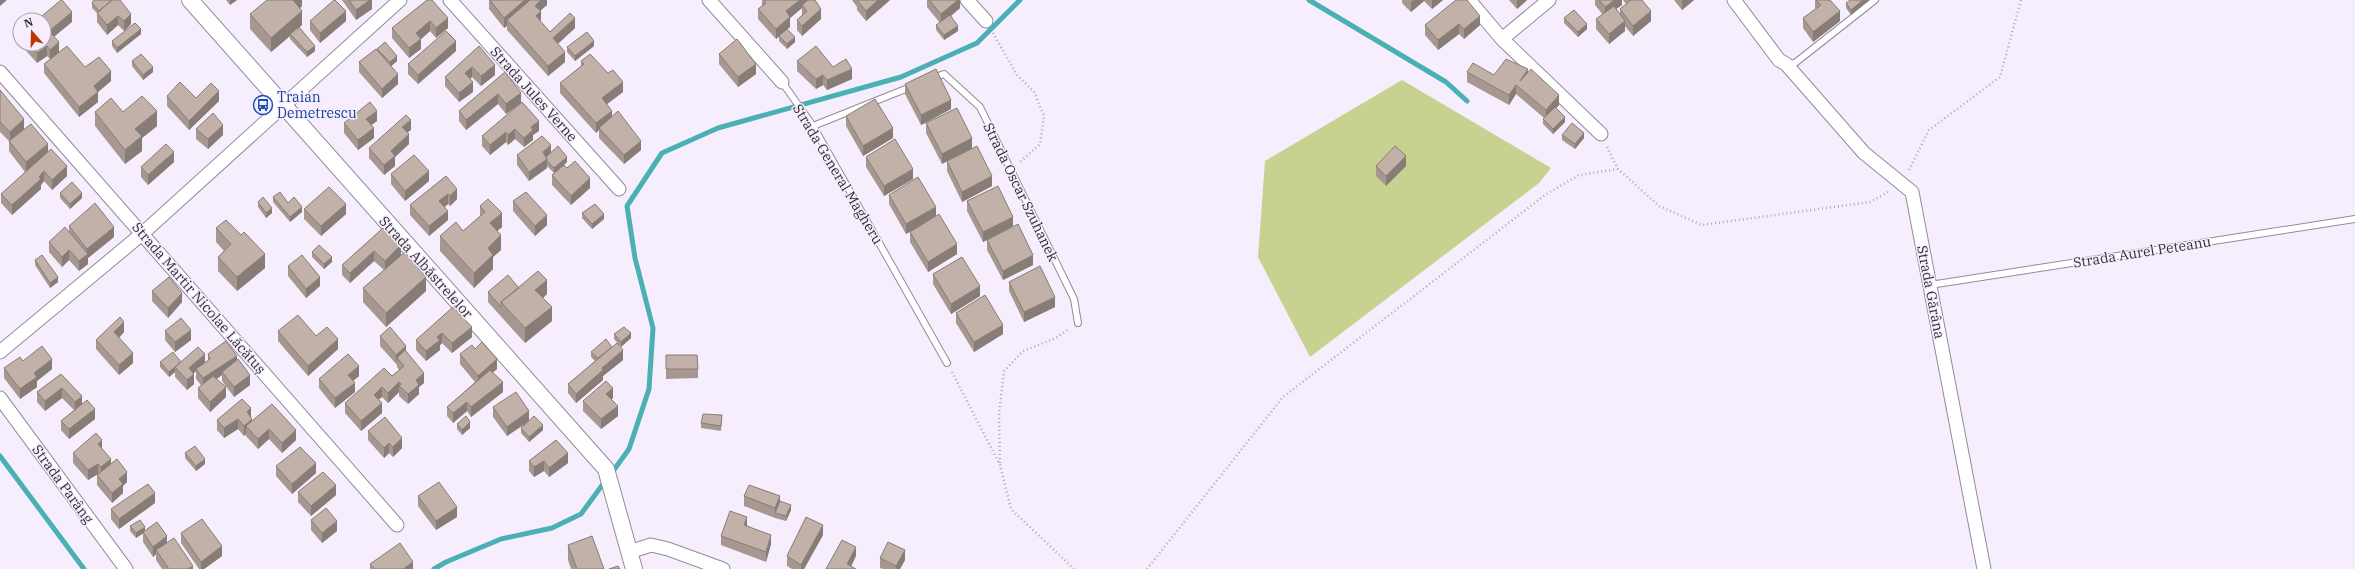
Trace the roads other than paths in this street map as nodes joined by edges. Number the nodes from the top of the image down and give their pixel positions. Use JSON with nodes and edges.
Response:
{"nodes":[{"id":1,"x":190,"y":0,"type":"edge"},
{"id":2,"x":400,"y":0,"type":"edge"},
{"id":3,"x":450,"y":0,"type":"edge"},
{"id":4,"x":709,"y":0,"type":"edge"},
{"id":5,"x":967,"y":0,"type":"edge"},
{"id":6,"x":1469,"y":0,"type":"edge"},
{"id":7,"x":1549,"y":0,"type":"edge"},
{"id":8,"x":1734,"y":0,"type":"edge"},
{"id":9,"x":1875,"y":0,"type":"edge"},
{"id":10,"x":986,"y":21,"type":"road end"},
{"id":11,"x":1502,"y":39,"type":"junction"},
{"id":12,"x":1786,"y":64,"type":"junction"},
{"id":13,"x":0,"y":72,"type":"edge"},
{"id":14,"x":929,"y":80,"type":"edge"},
{"id":15,"x":782,"y":82,"type":"joint"},
{"id":16,"x":922,"y":83,"type":"edge"},
{"id":17,"x":284,"y":106,"type":"junction"},
{"id":18,"x":813,"y":126,"type":"junction"},
{"id":19,"x":1601,"y":134,"type":"road end"},
{"id":20,"x":619,"y":189,"type":"dead end"},
{"id":21,"x":2355,"y":219,"type":"edge"},
{"id":22,"x":143,"y":233,"type":"junction"},
{"id":23,"x":1930,"y":286,"type":"junction"},
{"id":24,"x":1078,"y":323,"type":"road end"},
{"id":25,"x":0,"y":352,"type":"edge"},
{"id":26,"x":947,"y":363,"type":"road end"},
{"id":27,"x":0,"y":398,"type":"edge"},
{"id":28,"x":397,"y":525,"type":"dead end"},
{"id":29,"x":629,"y":552,"type":"junction"},
{"id":30,"x":126,"y":569,"type":"edge"},
{"id":31,"x":634,"y":569,"type":"edge"},
{"id":32,"x":723,"y":569,"type":"edge"},
{"id":33,"x":1984,"y":569,"type":"edge"}],
"edges":[{"from":1,"to":17,"type":"street","name":"Strada Albăstrelelor"},
{"from":2,"to":17,"type":"street"},
{"from":3,"to":20,"type":"street","name":"Strada Jules Verne"},
{"from":4,"to":15,"type":"street","name":"Strada General Magheru"},
{"from":5,"to":10,"type":"street"},
{"from":6,"to":11,"type":"street"},
{"from":7,"to":11,"type":"street"},
{"from":8,"to":12,"type":"street","name":"Strada Gărâna"},
{"from":9,"to":12,"type":"lane"},
{"from":11,"to":19,"type":"street"},
{"from":12,"to":23,"type":"street","name":"Strada Gărâna"},
{"from":13,"to":22,"type":"street","name":"Strada Martir Nicolae Lăcătuș"},
{"from":14,"to":24,"type":"lane","name":"Strada Oscar Szuhanek"},
{"from":15,"to":18,"type":"lane","name":"Strada General Magheru"},
{"from":16,"to":18,"type":"lane"},
{"from":17,"to":22,"type":"street"},
{"from":17,"to":29,"type":"street","name":"Strada Albăstrelelor"},
{"from":18,"to":26,"type":"lane","name":"Strada General Magheru"},
{"from":21,"to":23,"type":"lane","name":"Strada Aurel Peteanu"},
{"from":22,"to":25,"type":"street"},
{"from":22,"to":28,"type":"street","name":"Strada Martir Nicolae Lăcătuș"},
{"from":23,"to":33,"type":"street","name":"Strada Gărâna"},
{"from":27,"to":30,"type":"street","name":"Strada Parâng"},
{"from":29,"to":31,"type":"street","name":"Strada Albăstrelelor"},
{"from":29,"to":32,"type":"street"}]}
